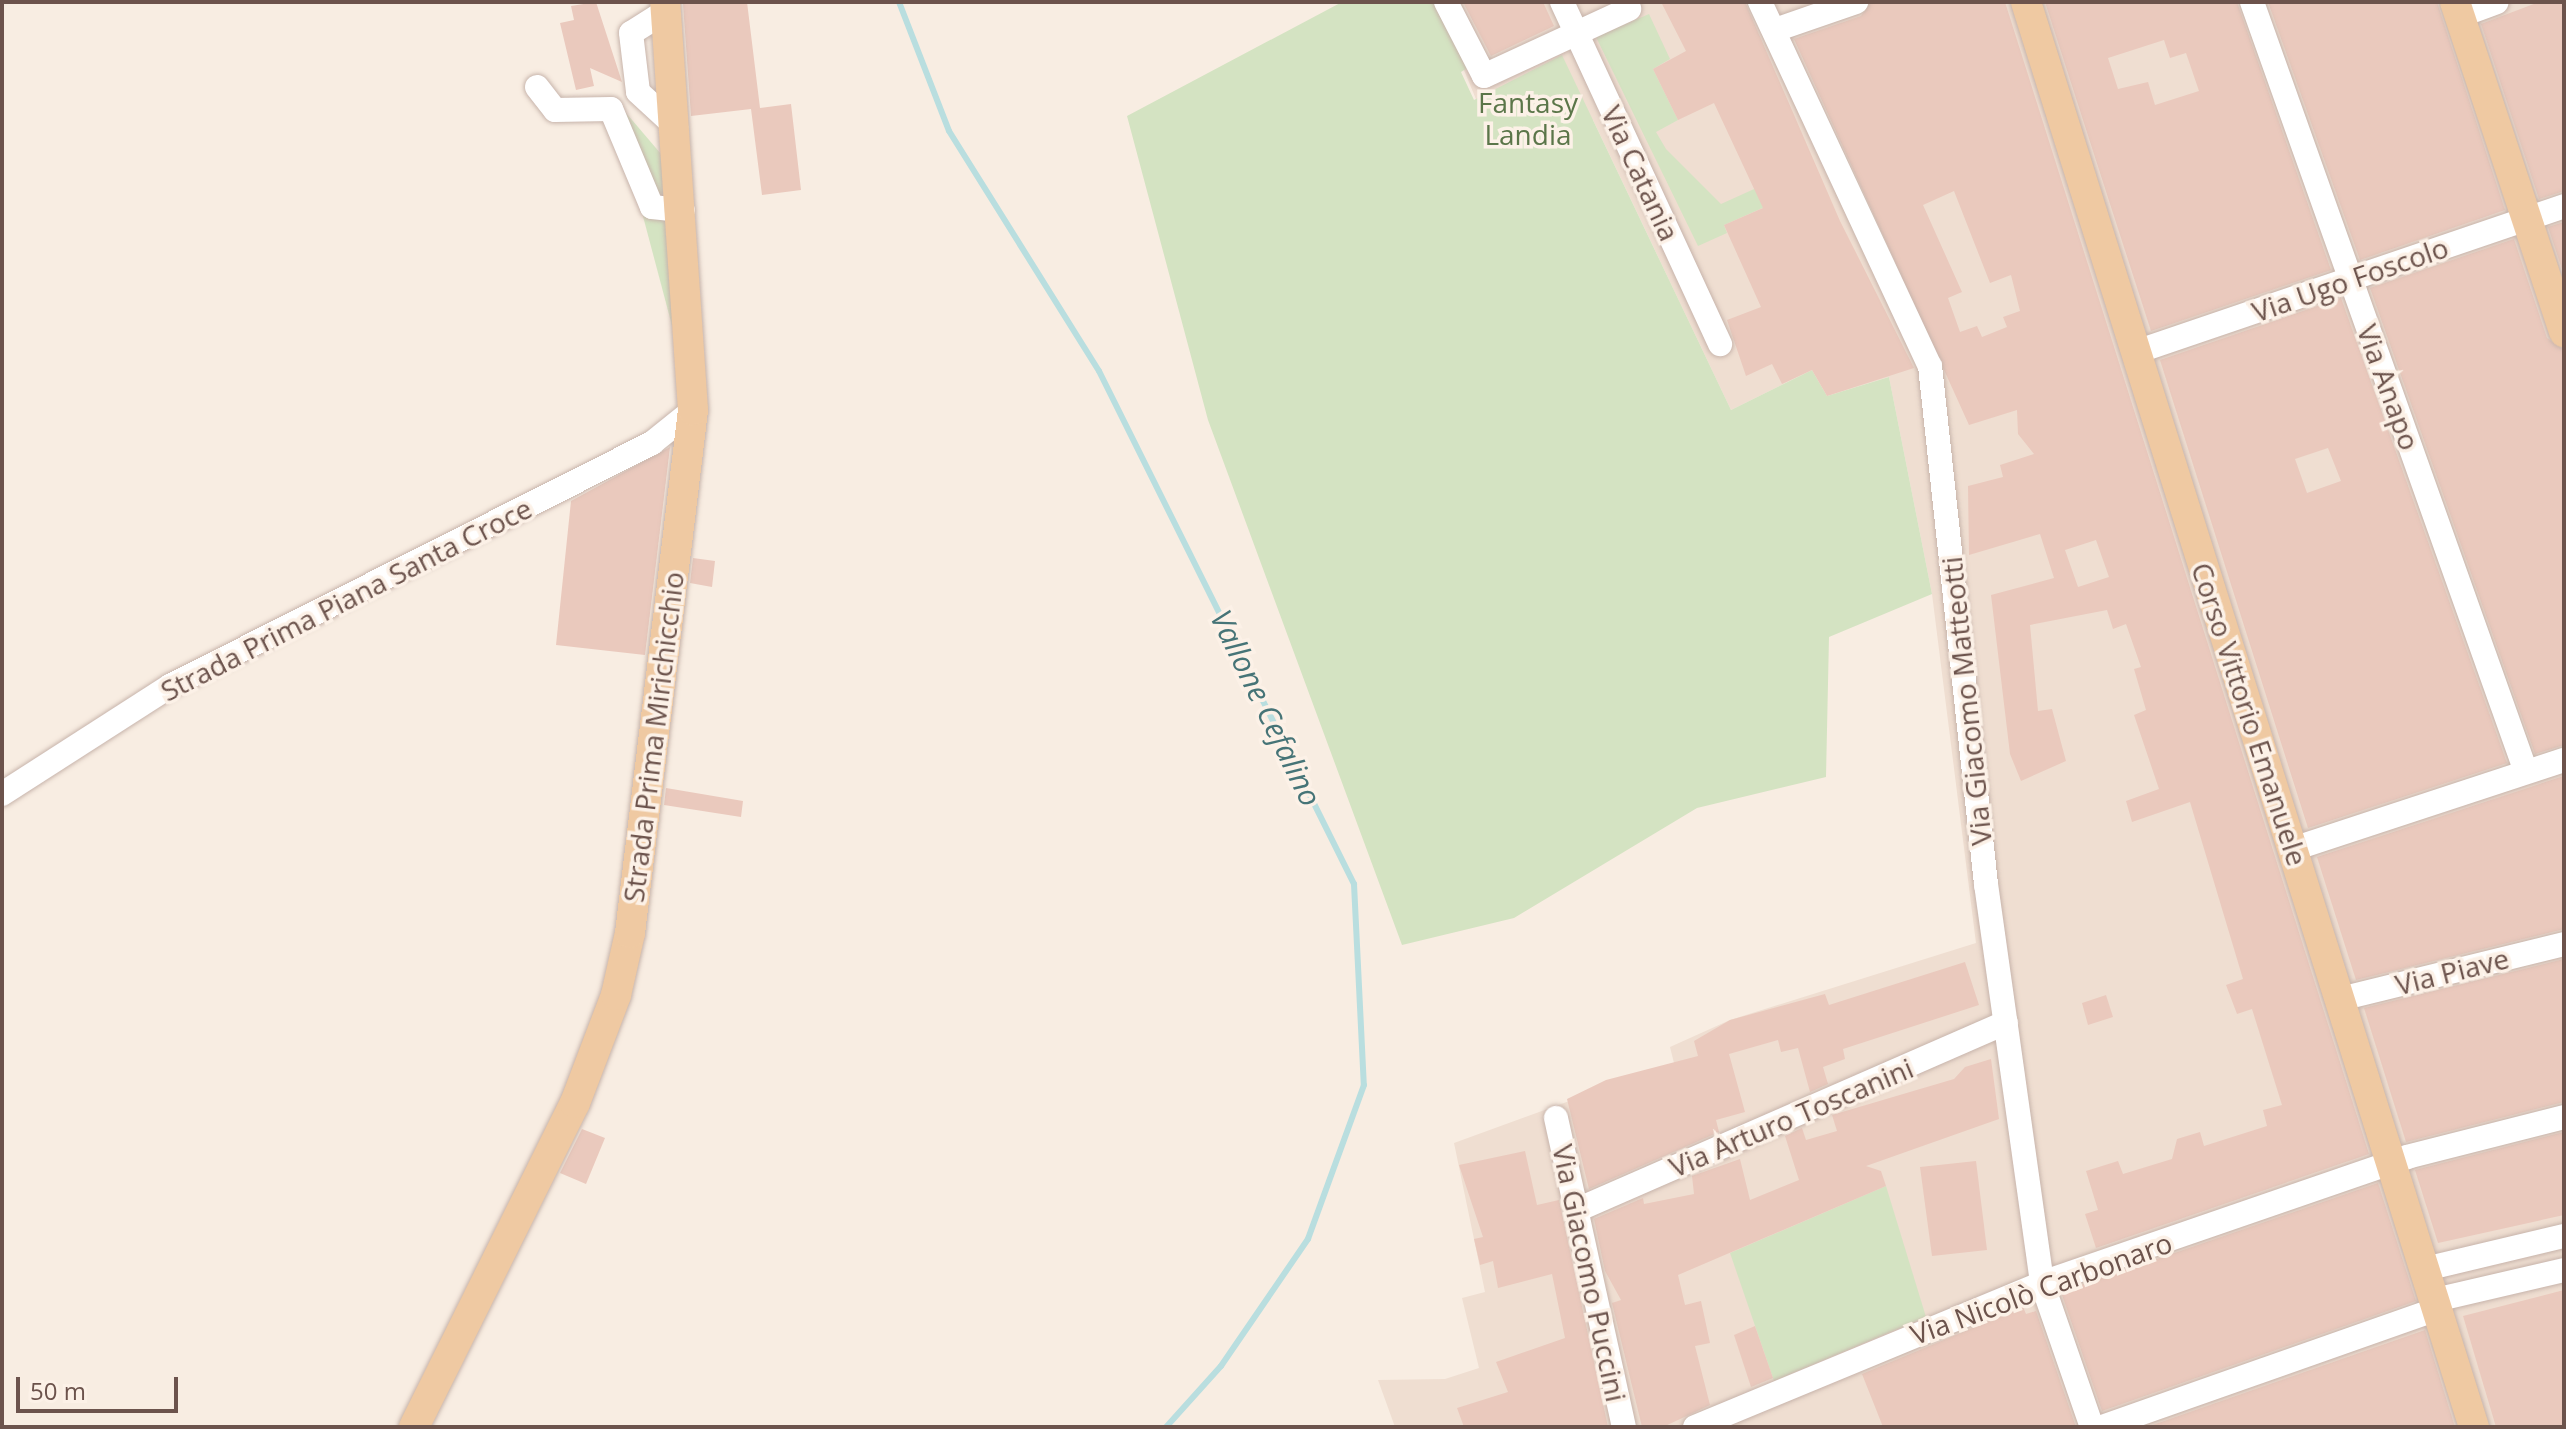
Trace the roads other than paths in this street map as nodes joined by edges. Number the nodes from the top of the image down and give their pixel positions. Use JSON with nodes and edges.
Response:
{"nodes":[{"id":1,"x":1446,"y":2,"type":"edge"},
{"id":2,"x":1562,"y":2,"type":"edge"},
{"id":3,"x":1760,"y":2,"type":"edge"},
{"id":4,"x":1856,"y":2,"type":"edge"},
{"id":5,"x":2026,"y":2,"type":"edge"},
{"id":6,"x":2252,"y":2,"type":"edge"},
{"id":7,"x":2497,"y":2,"type":"edge"},
{"id":8,"x":665,"y":6,"type":"edge"},
{"id":9,"x":1629,"y":9,"type":"dead end"},
{"id":10,"x":2457,"y":9,"type":"edge"},
{"id":11,"x":1775,"y":30,"type":"junction"},
{"id":12,"x":1576,"y":33,"type":"junction"},
{"id":13,"x":537,"y":87,"type":"dead end"},
{"id":14,"x":2564,"y":206,"type":"edge"},
{"id":15,"x":683,"y":210,"type":"junction"},
{"id":16,"x":2526,"y":219,"type":"junction"},
{"id":17,"x":2350,"y":278,"type":"junction"},
{"id":18,"x":2564,"y":332,"type":"edge"},
{"id":19,"x":1720,"y":344,"type":"dead end"},
{"id":20,"x":2136,"y":352,"type":"junction"},
{"id":21,"x":693,"y":410,"type":"junction"},
{"id":22,"x":2564,"y":760,"type":"edge"},
{"id":23,"x":2526,"y":772,"type":"junction"},
{"id":24,"x":2,"y":794,"type":"edge"},
{"id":25,"x":2293,"y":849,"type":"junction"},
{"id":26,"x":2564,"y":944,"type":"edge"},
{"id":27,"x":2340,"y":999,"type":"junction"},
{"id":28,"x":2006,"y":1023,"type":"junction"},
{"id":29,"x":2564,"y":1117,"type":"edge"},
{"id":30,"x":1556,"y":1118,"type":"dead end"},
{"id":31,"x":2393,"y":1164,"type":"junction"},
{"id":32,"x":1577,"y":1210,"type":"junction"},
{"id":33,"x":2564,"y":1236,"type":"edge"},
{"id":34,"x":2425,"y":1269,"type":"junction"},
{"id":35,"x":2564,"y":1270,"type":"edge"},
{"id":36,"x":2042,"y":1283,"type":"junction"},
{"id":37,"x":2436,"y":1305,"type":"junction"},
{"id":38,"x":414,"y":1427,"type":"edge"},
{"id":39,"x":1624,"y":1427,"type":"edge"},
{"id":40,"x":1695,"y":1427,"type":"edge"},
{"id":41,"x":2092,"y":1427,"type":"edge"},
{"id":42,"x":2102,"y":1427,"type":"edge"},
{"id":43,"x":2474,"y":1427,"type":"edge"}],
"edges":[{"from":1,"to":12,"type":"street"},
{"from":2,"to":12,"type":"street","name":"Via Catania"},
{"from":3,"to":11,"type":"street","name":"Via Giacomo Matteotti"},
{"from":4,"to":11,"type":"street"},
{"from":5,"to":20,"type":"main road","name":"Corso Vittorio Emanuele"},
{"from":6,"to":17,"type":"street","name":"Via Anapo"},
{"from":7,"to":10,"type":"street"},
{"from":8,"to":15,"type":"main road","name":"Strada Prima Mirichicchio"},
{"from":9,"to":12,"type":"street"},
{"from":10,"to":16,"type":"main road"},
{"from":11,"to":28,"type":"street","name":"Via Giacomo Matteotti"},
{"from":12,"to":19,"type":"street","name":"Via Catania"},
{"from":13,"to":15,"type":"street"},
{"from":14,"to":16,"type":"street","name":"Via Ugo Foscolo"},
{"from":15,"to":21,"type":"main road","name":"Strada Prima Mirichicchio"},
{"from":16,"to":17,"type":"street","name":"Via Ugo Foscolo"},
{"from":16,"to":18,"type":"main road"},
{"from":17,"to":20,"type":"street","name":"Via Ugo Foscolo"},
{"from":17,"to":23,"type":"street","name":"Via Anapo"},
{"from":20,"to":25,"type":"main road","name":"Corso Vittorio Emanuele"},
{"from":21,"to":24,"type":"street","name":"Strada Prima Piana Santa Croce"},
{"from":21,"to":38,"type":"main road","name":"Strada Prima Mirichicchio"},
{"from":22,"to":23,"type":"street"},
{"from":23,"to":25,"type":"street"},
{"from":25,"to":27,"type":"main road","name":"Corso Vittorio Emanuele"},
{"from":26,"to":27,"type":"street","name":"Via Piave"},
{"from":27,"to":31,"type":"main road","name":"Corso Vittorio Emanuele"},
{"from":28,"to":32,"type":"street","name":"Via Arturo Toscanini"},
{"from":28,"to":36,"type":"street","name":"Via Giacomo Matteotti"},
{"from":29,"to":31,"type":"street","name":"Via Nicolò Carbonaro"},
{"from":30,"to":32,"type":"street","name":"Via Giacomo Puccini"},
{"from":31,"to":34,"type":"main road","name":"Corso Vittorio Emanuele"},
{"from":31,"to":36,"type":"street","name":"Via Nicolò Carbonaro"},
{"from":32,"to":39,"type":"street","name":"Via Giacomo Puccini"},
{"from":33,"to":34,"type":"street"},
{"from":34,"to":37,"type":"main road","name":"Corso Vittorio Emanuele"},
{"from":35,"to":37,"type":"street"},
{"from":36,"to":40,"type":"street","name":"Via Nicolò Carbonaro"},
{"from":36,"to":41,"type":"street","name":"Via Giacomo Matteotti"},
{"from":37,"to":42,"type":"street"},
{"from":37,"to":43,"type":"main road","name":"Corso Vittorio Emanuele"}]}
